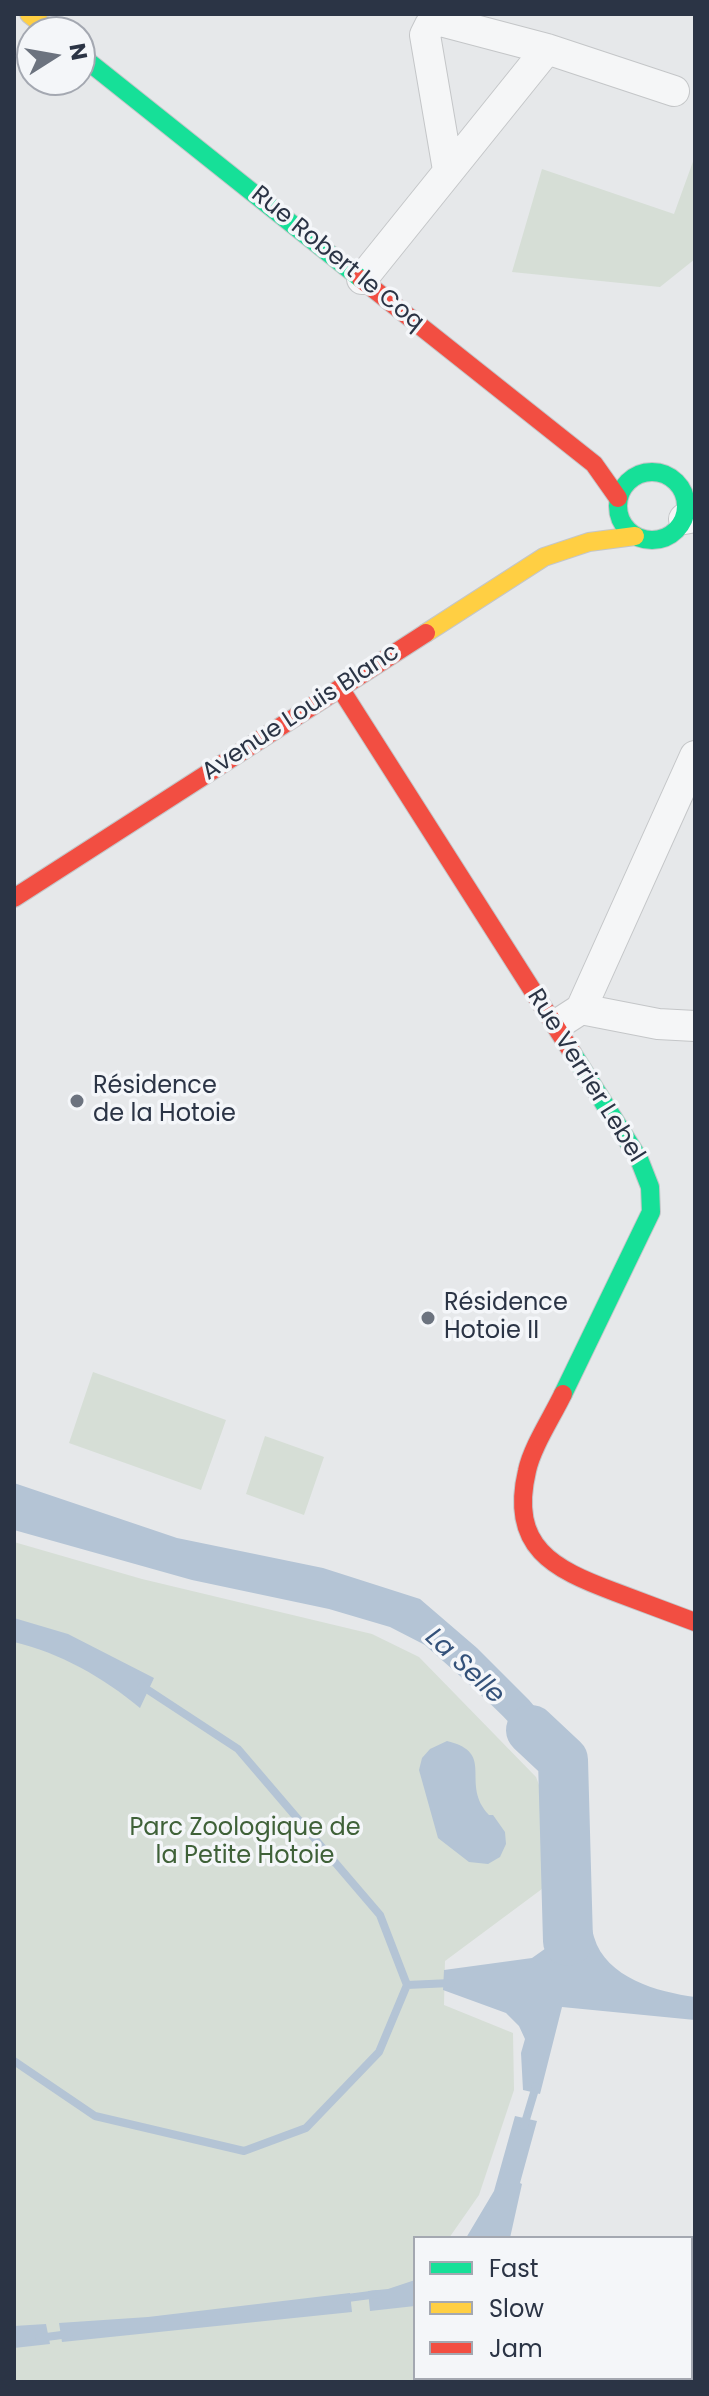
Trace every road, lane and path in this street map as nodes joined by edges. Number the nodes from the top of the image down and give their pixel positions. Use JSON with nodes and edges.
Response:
{"nodes":[{"id":1,"x":547,"y":49,"type":"junction"},
{"id":2,"x":96,"y":68,"type":"edge"},
{"id":3,"x":674,"y":91,"type":"dead end"},
{"id":4,"x":448,"y":170,"type":"junction"},
{"id":5,"x":362,"y":279,"type":"junction"},
{"id":6,"x":675,"y":462,"type":"dead end"},
{"id":7,"x":594,"y":464,"type":"junction"},
{"id":8,"x":643,"y":474,"type":"junction"},
{"id":9,"x":695,"y":478,"type":"edge"},
{"id":10,"x":688,"y":511,"type":"edge"},
{"id":11,"x":624,"y":516,"type":"junction"},
{"id":12,"x":593,"y":539,"type":"joint"},
{"id":13,"x":340,"y":688,"type":"junction"},
{"id":14,"x":695,"y":756,"type":"edge"},
{"id":15,"x":14,"y":898,"type":"edge"},
{"id":16,"x":568,"y":1017,"type":"junction"},
{"id":17,"x":695,"y":1026,"type":"edge"},
{"id":18,"x":695,"y":1622,"type":"edge"}],
"edges":[{"from":1,"to":3,"type":"street"},
{"from":1,"to":4,"type":"street"},
{"from":1,"to":4,"type":"street"},
{"from":2,"to":5,"type":"street","name":"Rue Robert le Coq"},
{"from":4,"to":5,"type":"street"},
{"from":5,"to":7,"type":"street","name":"Rue Robert le Coq"},
{"from":6,"to":8,"type":"street"},
{"from":7,"to":8,"type":"street","name":"Rue Robert le Coq"},
{"from":7,"to":11,"type":"street","name":"Rue Robert le Coq"},
{"from":8,"to":10,"type":"street"},
{"from":8,"to":11,"type":"street"},
{"from":9,"to":10,"type":"street"},
{"from":10,"to":11,"type":"street"},
{"from":11,"to":12,"type":"street","name":"Avenue Louis Blanc"},
{"from":12,"to":13,"type":"street","name":"Avenue Louis Blanc"},
{"from":13,"to":15,"type":"street","name":"Avenue Louis Blanc"},
{"from":13,"to":16,"type":"street","name":"Rue Verrier Lebel"},
{"from":14,"to":16,"type":"street"},
{"from":16,"to":17,"type":"street"},
{"from":16,"to":18,"type":"street","name":"Rue Verrier Lebel"}]}
